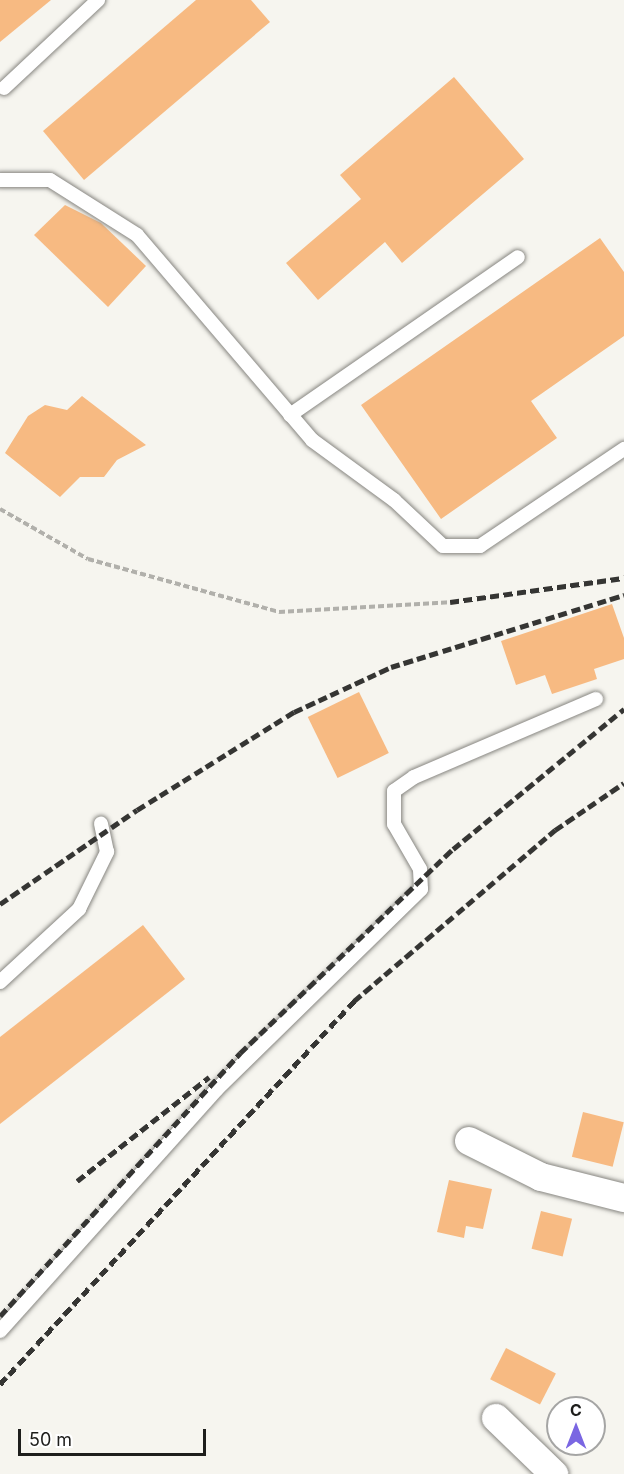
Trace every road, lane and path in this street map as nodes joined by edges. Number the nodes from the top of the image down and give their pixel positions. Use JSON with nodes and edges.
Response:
{"nodes":[{"id":1,"x":98,"y":0,"type":"edge"},
{"id":2,"x":4,"y":88,"type":"dead end"},
{"id":3,"x":0,"y":180,"type":"edge"},
{"id":4,"x":518,"y":257,"type":"dead end"},
{"id":5,"x":290,"y":415,"type":"junction"},
{"id":6,"x":624,"y":448,"type":"edge"},
{"id":7,"x":0,"y":509,"type":"edge"},
{"id":8,"x":450,"y":602,"type":"dead end"},
{"id":9,"x":597,"y":699,"type":"dead end"},
{"id":10,"x":101,"y":825,"type":"dead end"},
{"id":11,"x":0,"y":982,"type":"edge"},
{"id":12,"x":469,"y":1141,"type":"dead end"},
{"id":13,"x":624,"y":1198,"type":"edge"},
{"id":14,"x":0,"y":1331,"type":"edge"},
{"id":15,"x":496,"y":1418,"type":"dead end"},
{"id":16,"x":554,"y":1474,"type":"edge"}],
"edges":[{"from":1,"to":2,"type":"lane"},
{"from":3,"to":5,"type":"lane"},
{"from":4,"to":5,"type":"lane"},
{"from":5,"to":6,"type":"lane"},
{"from":7,"to":8,"type":"path"},
{"from":9,"to":14,"type":"lane"},
{"from":10,"to":11,"type":"lane"},
{"from":12,"to":13,"type":"street"},
{"from":15,"to":16,"type":"street"}]}
